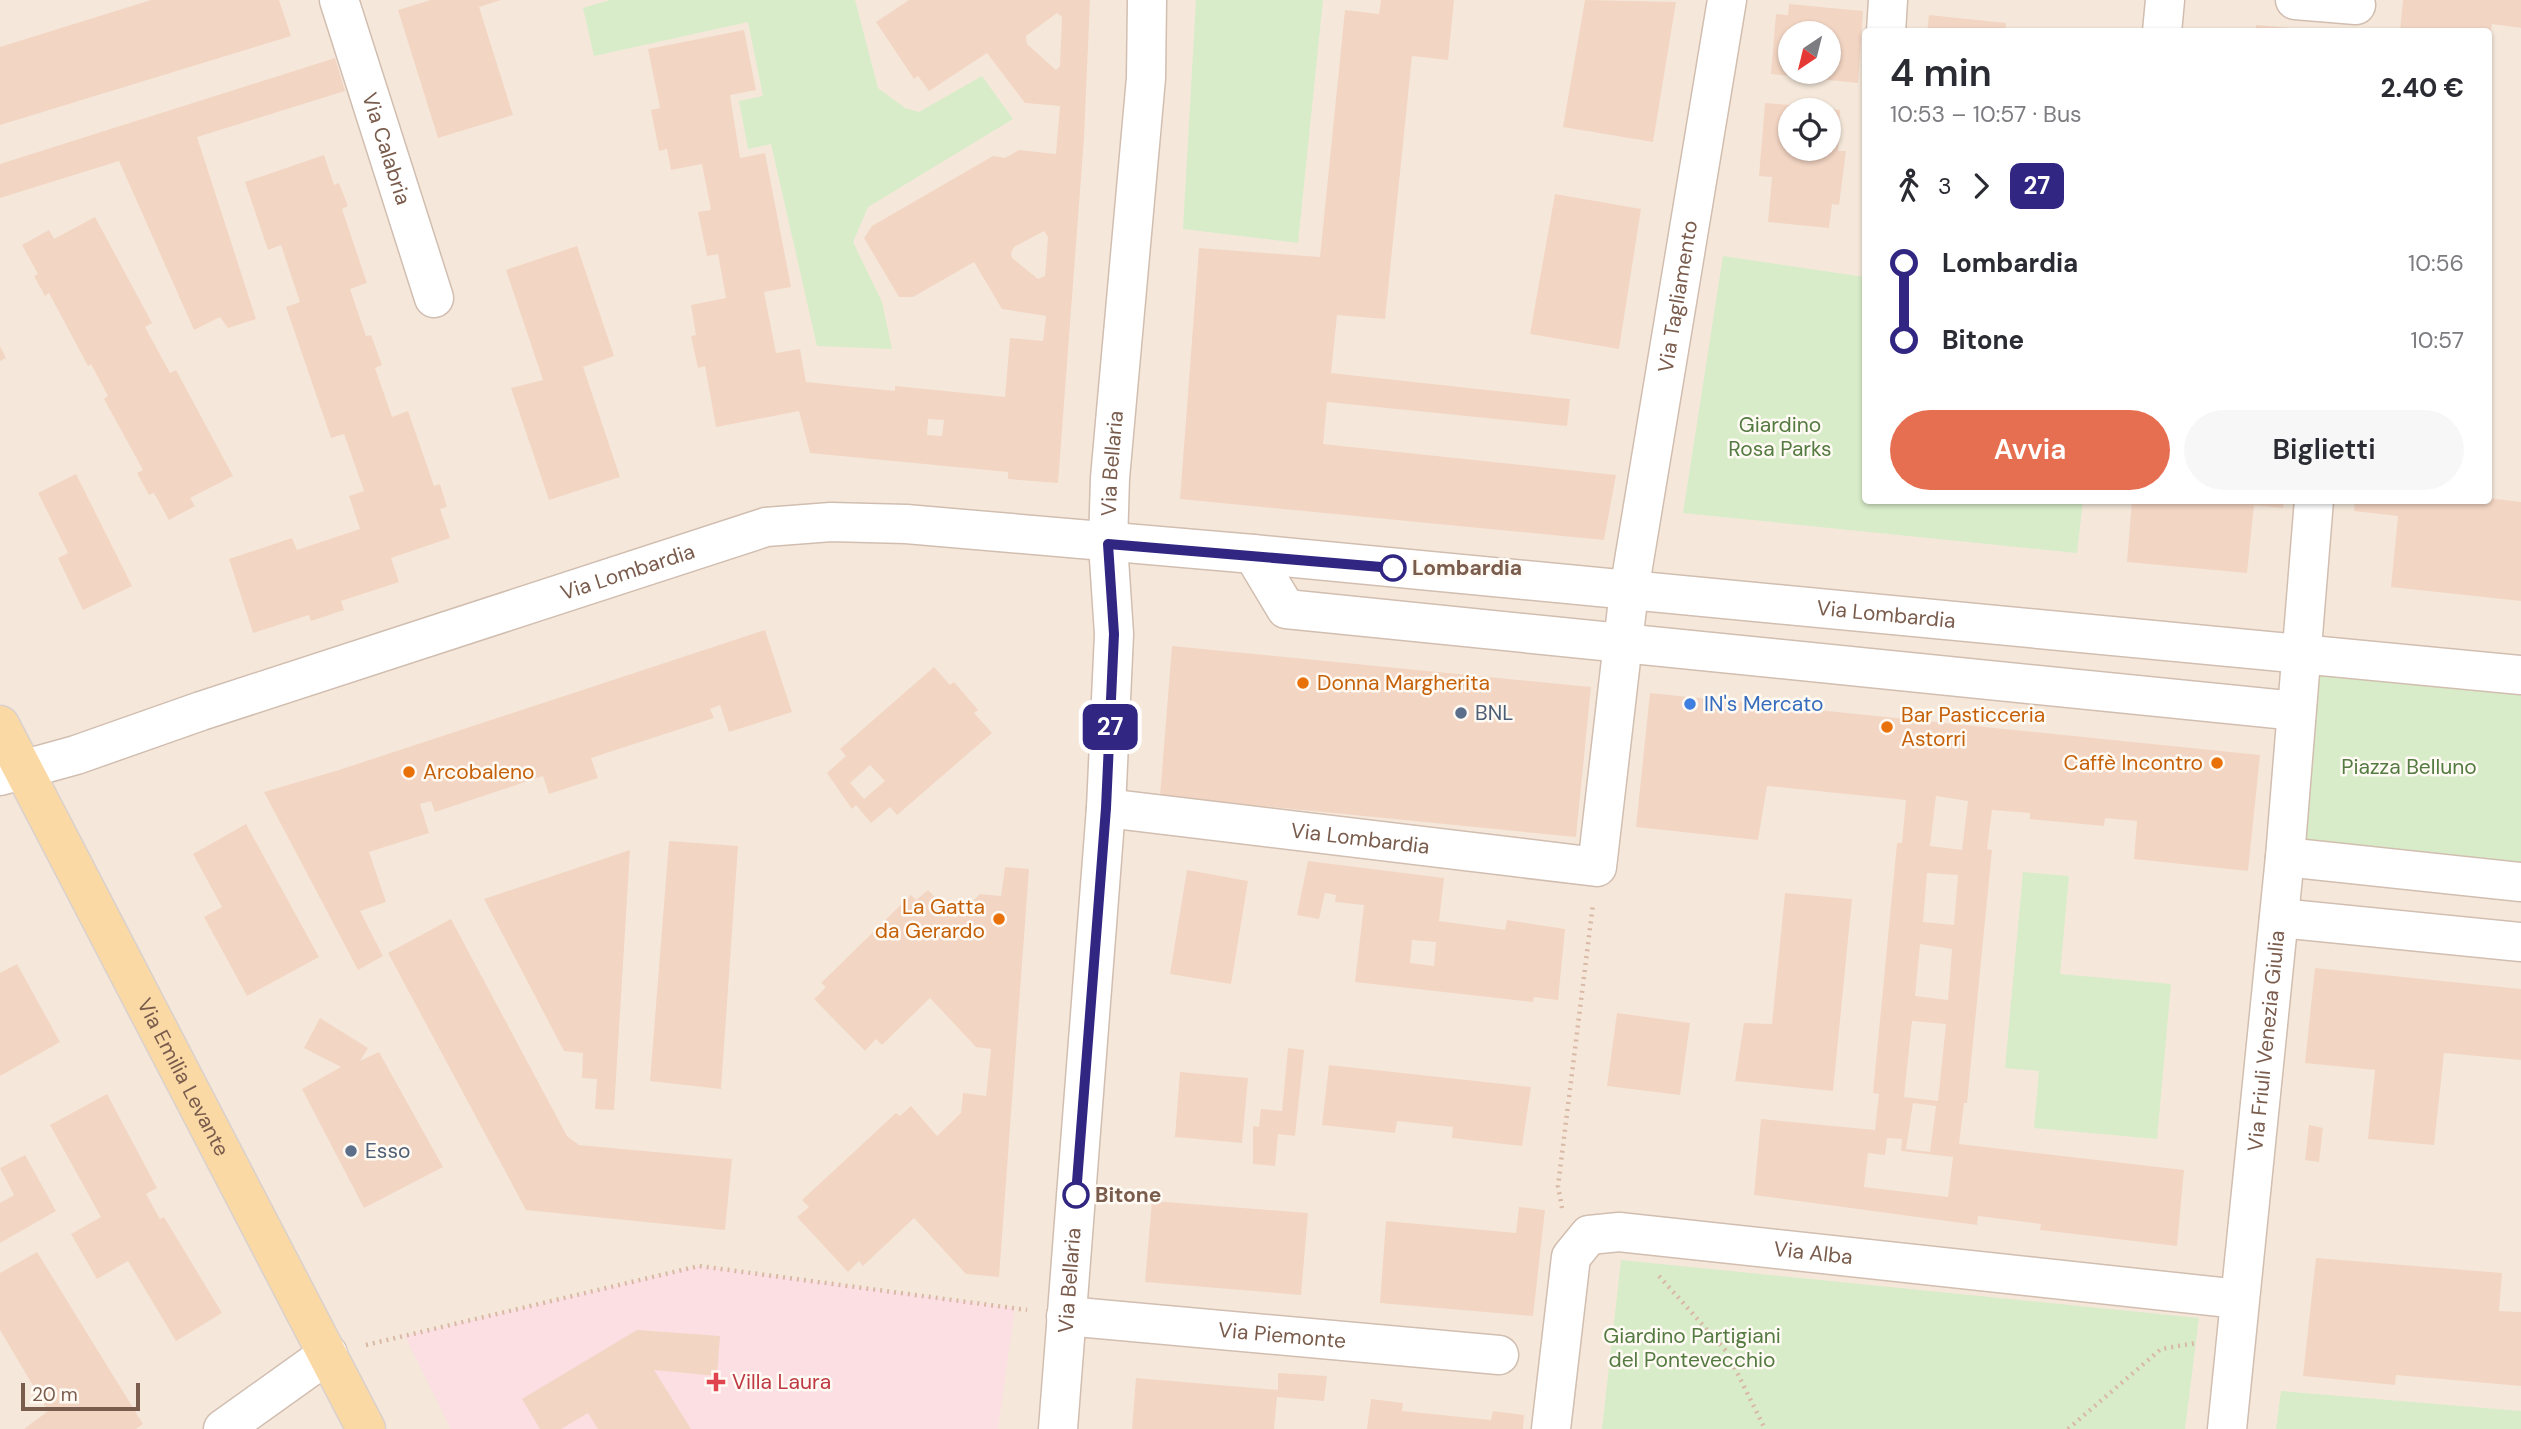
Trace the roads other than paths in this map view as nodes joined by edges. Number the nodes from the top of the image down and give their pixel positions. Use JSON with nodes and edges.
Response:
{"nodes":[{"id":1,"x":339,"y":0,"type":"edge"},
{"id":2,"x":1147,"y":0,"type":"edge"},
{"id":3,"x":1727,"y":0,"type":"edge"},
{"id":4,"x":1888,"y":0,"type":"edge"},
{"id":5,"x":2165,"y":0,"type":"edge"},
{"id":6,"x":2295,"y":0,"type":"edge"},
{"id":7,"x":2356,"y":12,"type":"edge"},
{"id":8,"x":1886,"y":28,"type":"edge"},
{"id":9,"x":2162,"y":28,"type":"edge"},
{"id":10,"x":434,"y":298,"type":"dead end"},
{"id":11,"x":2314,"y":504,"type":"edge"},
{"id":12,"x":1108,"y":544,"type":"junction"},
{"id":13,"x":1253,"y":554,"type":"junction"},
{"id":14,"x":1629,"y":591,"type":"junction"},
{"id":15,"x":1622,"y":642,"type":"junction"},
{"id":16,"x":2302,"y":653,"type":"junction"},
{"id":17,"x":2521,"y":675,"type":"edge"},
{"id":18,"x":2297,"y":711,"type":"junction"},
{"id":19,"x":0,"y":725,"type":"edge"},
{"id":20,"x":12,"y":773,"type":"edge"},
{"id":21,"x":1106,"y":808,"type":"junction"},
{"id":22,"x":2285,"y":857,"type":"junction"},
{"id":23,"x":2521,"y":882,"type":"edge"},
{"id":24,"x":2279,"y":918,"type":"junction"},
{"id":25,"x":2521,"y":942,"type":"edge"},
{"id":26,"x":2239,"y":1299,"type":"junction"},
{"id":27,"x":1066,"y":1315,"type":"junction"},
{"id":28,"x":328,"y":1354,"type":"junction"},
{"id":29,"x":1499,"y":1355,"type":"dead end"},
{"id":30,"x":223,"y":1429,"type":"edge"},
{"id":31,"x":366,"y":1429,"type":"edge"},
{"id":32,"x":1058,"y":1429,"type":"edge"},
{"id":33,"x":1551,"y":1429,"type":"edge"},
{"id":34,"x":2227,"y":1429,"type":"edge"}],
"edges":[{"from":1,"to":10,"type":"street","name":"Via Calabria"},
{"from":2,"to":12,"type":"street","name":"Via Bellaria"},
{"from":3,"to":14,"type":"street","name":"Via Tagliamento"},
{"from":4,"to":8,"type":"street"},
{"from":5,"to":9,"type":"street"},
{"from":6,"to":7,"type":"street"},
{"from":11,"to":16,"type":"street","name":"Via Friuli Venezia Giulia"},
{"from":12,"to":13,"type":"street","name":"Via Lombardia"},
{"from":12,"to":20,"type":"street","name":"Via Lombardia"},
{"from":12,"to":21,"type":"street","name":"Via Bellaria"},
{"from":13,"to":14,"type":"street","name":"Via Lombardia"},
{"from":13,"to":15,"type":"street"},
{"from":14,"to":15,"type":"street","name":"Via Tagliamento"},
{"from":14,"to":16,"type":"street","name":"Via Lombardia"},
{"from":15,"to":18,"type":"street"},
{"from":15,"to":21,"type":"street","name":"Via Lombardia"},
{"from":16,"to":17,"type":"street","name":"Via Lombardia"},
{"from":16,"to":18,"type":"street","name":"Via Friuli Venezia Giulia"},
{"from":18,"to":22,"type":"street","name":"Via Friuli Venezia Giulia"},
{"from":19,"to":20,"type":"main road","name":"Via Emilia Levante"},
{"from":20,"to":28,"type":"main road","name":"Via Emilia Levante"},
{"from":21,"to":27,"type":"street","name":"Via Bellaria"},
{"from":22,"to":23,"type":"street"},
{"from":22,"to":24,"type":"street","name":"Via Friuli Venezia Giulia"},
{"from":24,"to":25,"type":"street"},
{"from":24,"to":26,"type":"street","name":"Via Friuli Venezia Giulia"},
{"from":26,"to":33,"type":"street","name":"Via Alba"},
{"from":26,"to":34,"type":"street","name":"Via Friuli Venezia Giulia"},
{"from":27,"to":29,"type":"street","name":"Via Piemonte"},
{"from":27,"to":32,"type":"street","name":"Via Bellaria"},
{"from":28,"to":30,"type":"street"},
{"from":28,"to":31,"type":"main road","name":"Via Emilia Levante"}]}
